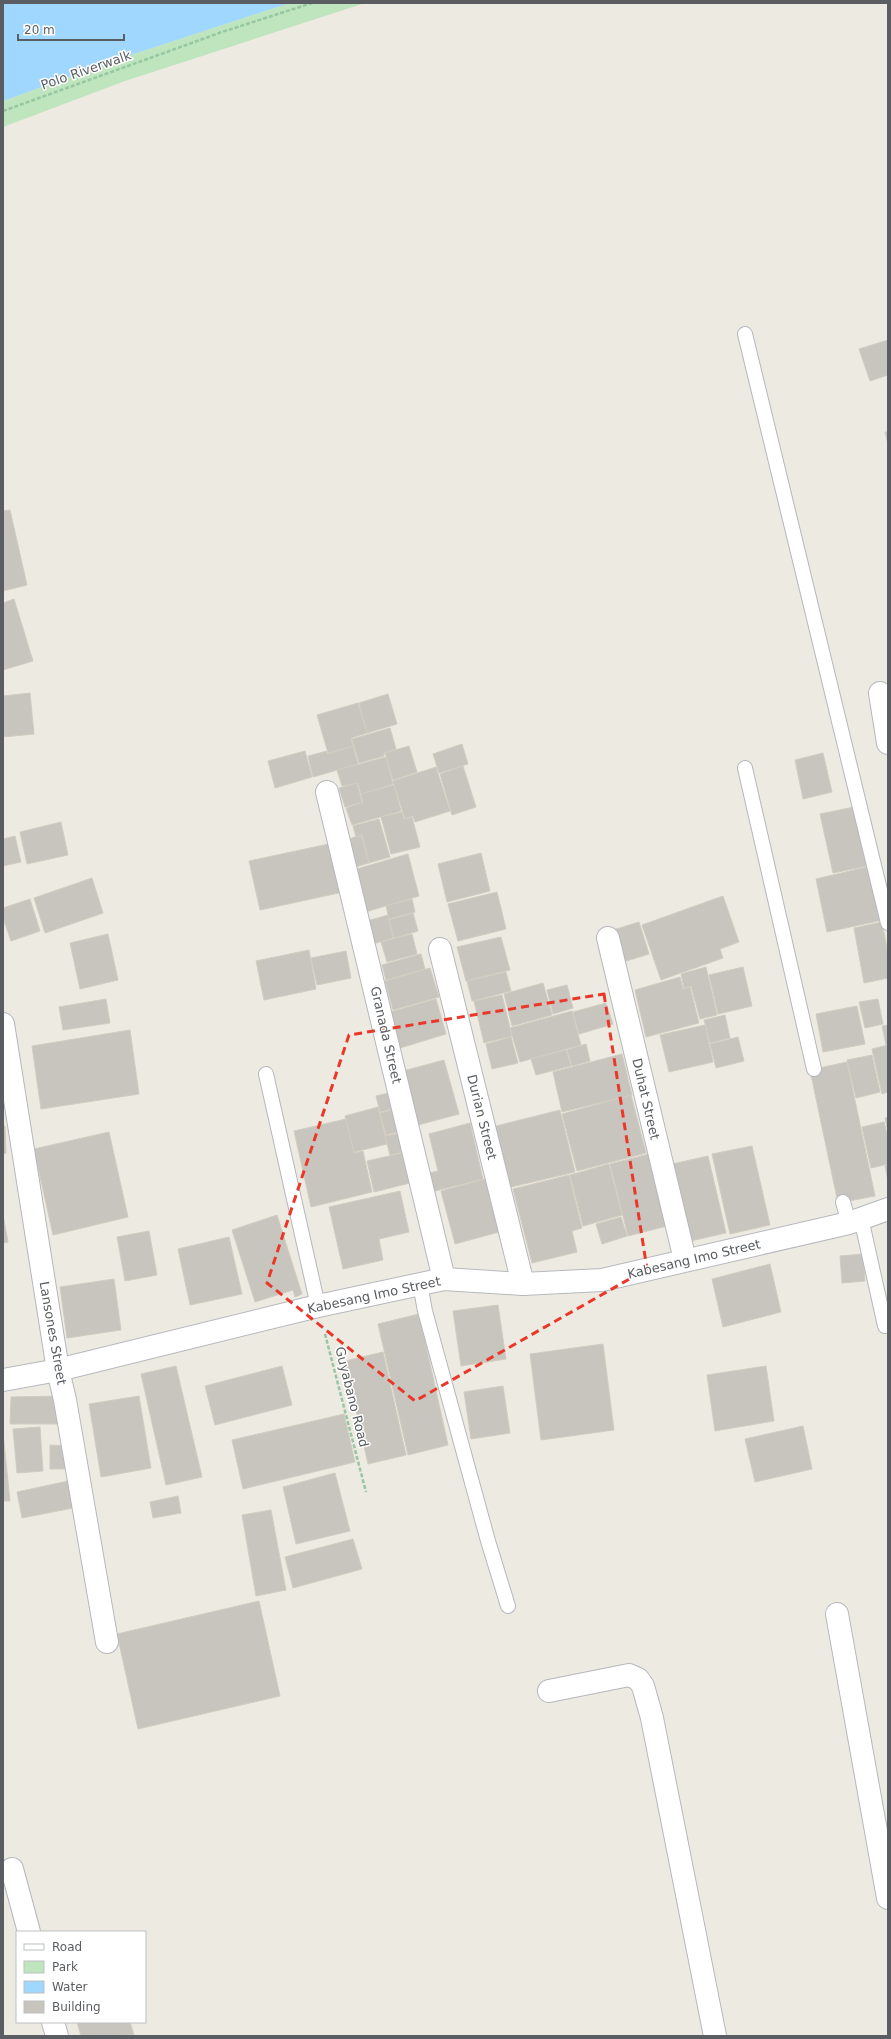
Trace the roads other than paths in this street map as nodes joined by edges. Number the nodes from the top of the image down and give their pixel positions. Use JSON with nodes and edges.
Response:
{"nodes":[{"id":1,"x":745,"y":334,"type":"dead end"},
{"id":2,"x":880,"y":693,"type":"dead end"},
{"id":3,"x":888,"y":743,"type":"edge"},
{"id":4,"x":745,"y":768,"type":"dead end"},
{"id":5,"x":326,"y":792,"type":"dead end"},
{"id":6,"x":888,"y":923,"type":"edge"},
{"id":7,"x":608,"y":938,"type":"dead end"},
{"id":8,"x":440,"y":949,"type":"dead end"},
{"id":9,"x":3,"y":1024,"type":"edge"},
{"id":10,"x":814,"y":1069,"type":"dead end"},
{"id":11,"x":266,"y":1074,"type":"dead end"},
{"id":12,"x":843,"y":1202,"type":"dead end"},
{"id":13,"x":888,"y":1209,"type":"edge"},
{"id":14,"x":855,"y":1221,"type":"junction"},
{"id":15,"x":685,"y":1260,"type":"junction"},
{"id":16,"x":444,"y":1279,"type":"junction"},
{"id":17,"x":420,"y":1284,"type":"junction"},
{"id":18,"x":523,"y":1284,"type":"junction"},
{"id":19,"x":318,"y":1306,"type":"junction"},
{"id":20,"x":885,"y":1326,"type":"dead end"},
{"id":21,"x":58,"y":1370,"type":"junction"},
{"id":22,"x":3,"y":1380,"type":"edge"},
{"id":23,"x":508,"y":1606,"type":"dead end"},
{"id":24,"x":837,"y":1614,"type":"dead end"},
{"id":25,"x":107,"y":1642,"type":"dead end"},
{"id":26,"x":549,"y":1692,"type":"dead end"},
{"id":27,"x":12,"y":1869,"type":"dead end"},
{"id":28,"x":888,"y":1898,"type":"edge"},
{"id":29,"x":29,"y":1931,"type":"edge"},
{"id":30,"x":53,"y":2023,"type":"edge"},
{"id":31,"x":57,"y":2036,"type":"edge"},
{"id":32,"x":715,"y":2036,"type":"edge"}],
"edges":[{"from":1,"to":6,"type":"lane"},
{"from":2,"to":3,"type":"street"},
{"from":4,"to":10,"type":"lane"},
{"from":5,"to":16,"type":"street","name":"Granada Street"},
{"from":7,"to":15,"type":"street","name":"Duhat Street"},
{"from":8,"to":18,"type":"street","name":"Durian Street"},
{"from":9,"to":21,"type":"street","name":"Lansones Street"},
{"from":11,"to":19,"type":"lane"},
{"from":12,"to":14,"type":"lane"},
{"from":13,"to":14,"type":"street","name":"Kabesang Imo Street"},
{"from":14,"to":15,"type":"street","name":"Kabesang Imo Street"},
{"from":14,"to":20,"type":"lane"},
{"from":15,"to":18,"type":"street","name":"Kabesang Imo Street"},
{"from":16,"to":17,"type":"street","name":"Kabesang Imo Street"},
{"from":16,"to":18,"type":"street","name":"Kabesang Imo Street"},
{"from":17,"to":19,"type":"street","name":"Kabesang Imo Street"},
{"from":17,"to":23,"type":"lane"},
{"from":19,"to":21,"type":"street","name":"Kabesang Imo Street"},
{"from":21,"to":22,"type":"street","name":"Kabesang Imo Street"},
{"from":21,"to":25,"type":"street","name":"Lansones Street"},
{"from":24,"to":28,"type":"street"},
{"from":26,"to":32,"type":"street"},
{"from":27,"to":29,"type":"street"},
{"from":30,"to":31,"type":"street"}]}
